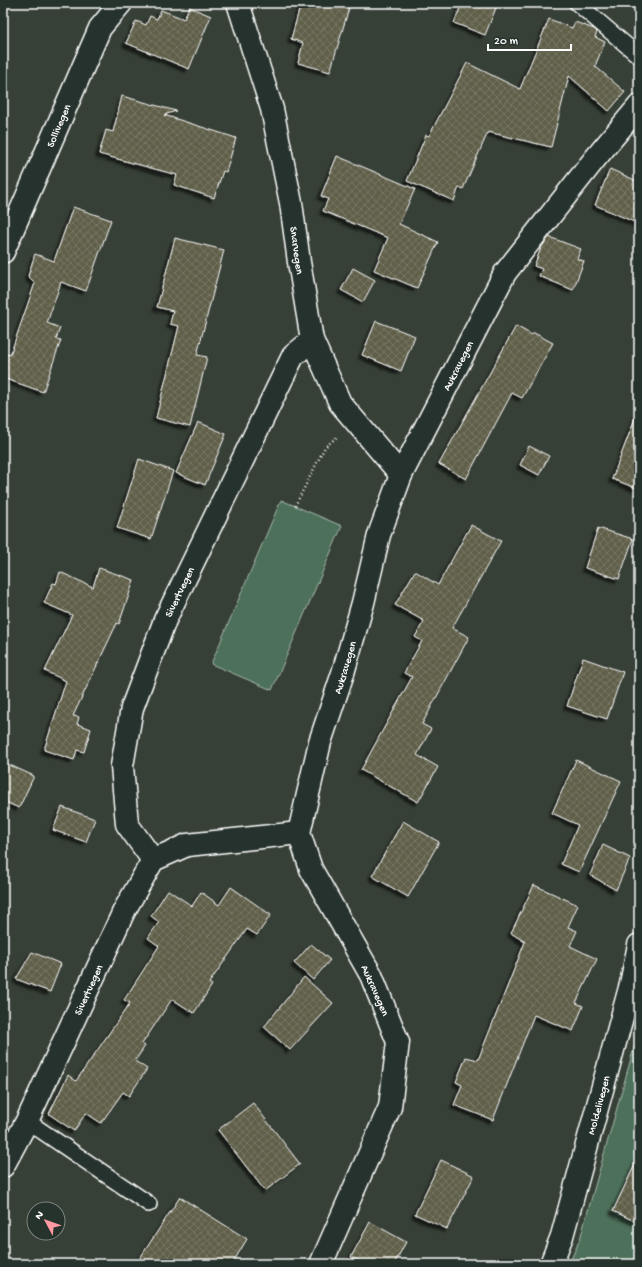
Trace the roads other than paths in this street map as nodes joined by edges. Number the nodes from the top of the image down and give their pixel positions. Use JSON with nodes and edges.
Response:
{"nodes":[{"id":1,"x":121,"y":3,"type":"edge"},
{"id":2,"x":238,"y":3,"type":"edge"},
{"id":3,"x":577,"y":3,"type":"edge"},
{"id":4,"x":639,"y":56,"type":"edge"},
{"id":5,"x":639,"y":106,"type":"edge"},
{"id":6,"x":3,"y":252,"type":"edge"},
{"id":7,"x":312,"y":340,"type":"junction"},
{"id":8,"x":402,"y":476,"type":"junction"},
{"id":9,"x":300,"y":833,"type":"junction"},
{"id":10,"x":153,"y":860,"type":"junction"},
{"id":11,"x":639,"y":945,"type":"edge"},
{"id":12,"x":27,"y":1121,"type":"junction"},
{"id":13,"x":3,"y":1166,"type":"edge"},
{"id":14,"x":149,"y":1204,"type":"dead end"},
{"id":15,"x":321,"y":1264,"type":"edge"},
{"id":16,"x":551,"y":1264,"type":"edge"}],
"edges":[{"from":1,"to":6,"type":"street","name":"Sollivegen"},
{"from":2,"to":7,"type":"street","name":"Snarvegen"},
{"from":3,"to":4,"type":"lane"},
{"from":5,"to":8,"type":"street","name":"Aukravegen"},
{"from":7,"to":8,"type":"street","name":"Snarvegen"},
{"from":7,"to":10,"type":"street","name":"Sivertvegen"},
{"from":8,"to":9,"type":"street","name":"Aukravegen"},
{"from":9,"to":10,"type":"street"},
{"from":9,"to":15,"type":"street","name":"Aukravegen"},
{"from":10,"to":12,"type":"street","name":"Sivertvegen"},
{"from":11,"to":16,"type":"street","name":"Moldelivegen"},
{"from":12,"to":13,"type":"street","name":"Sivertvegen"},
{"from":12,"to":14,"type":"lane"}]}
